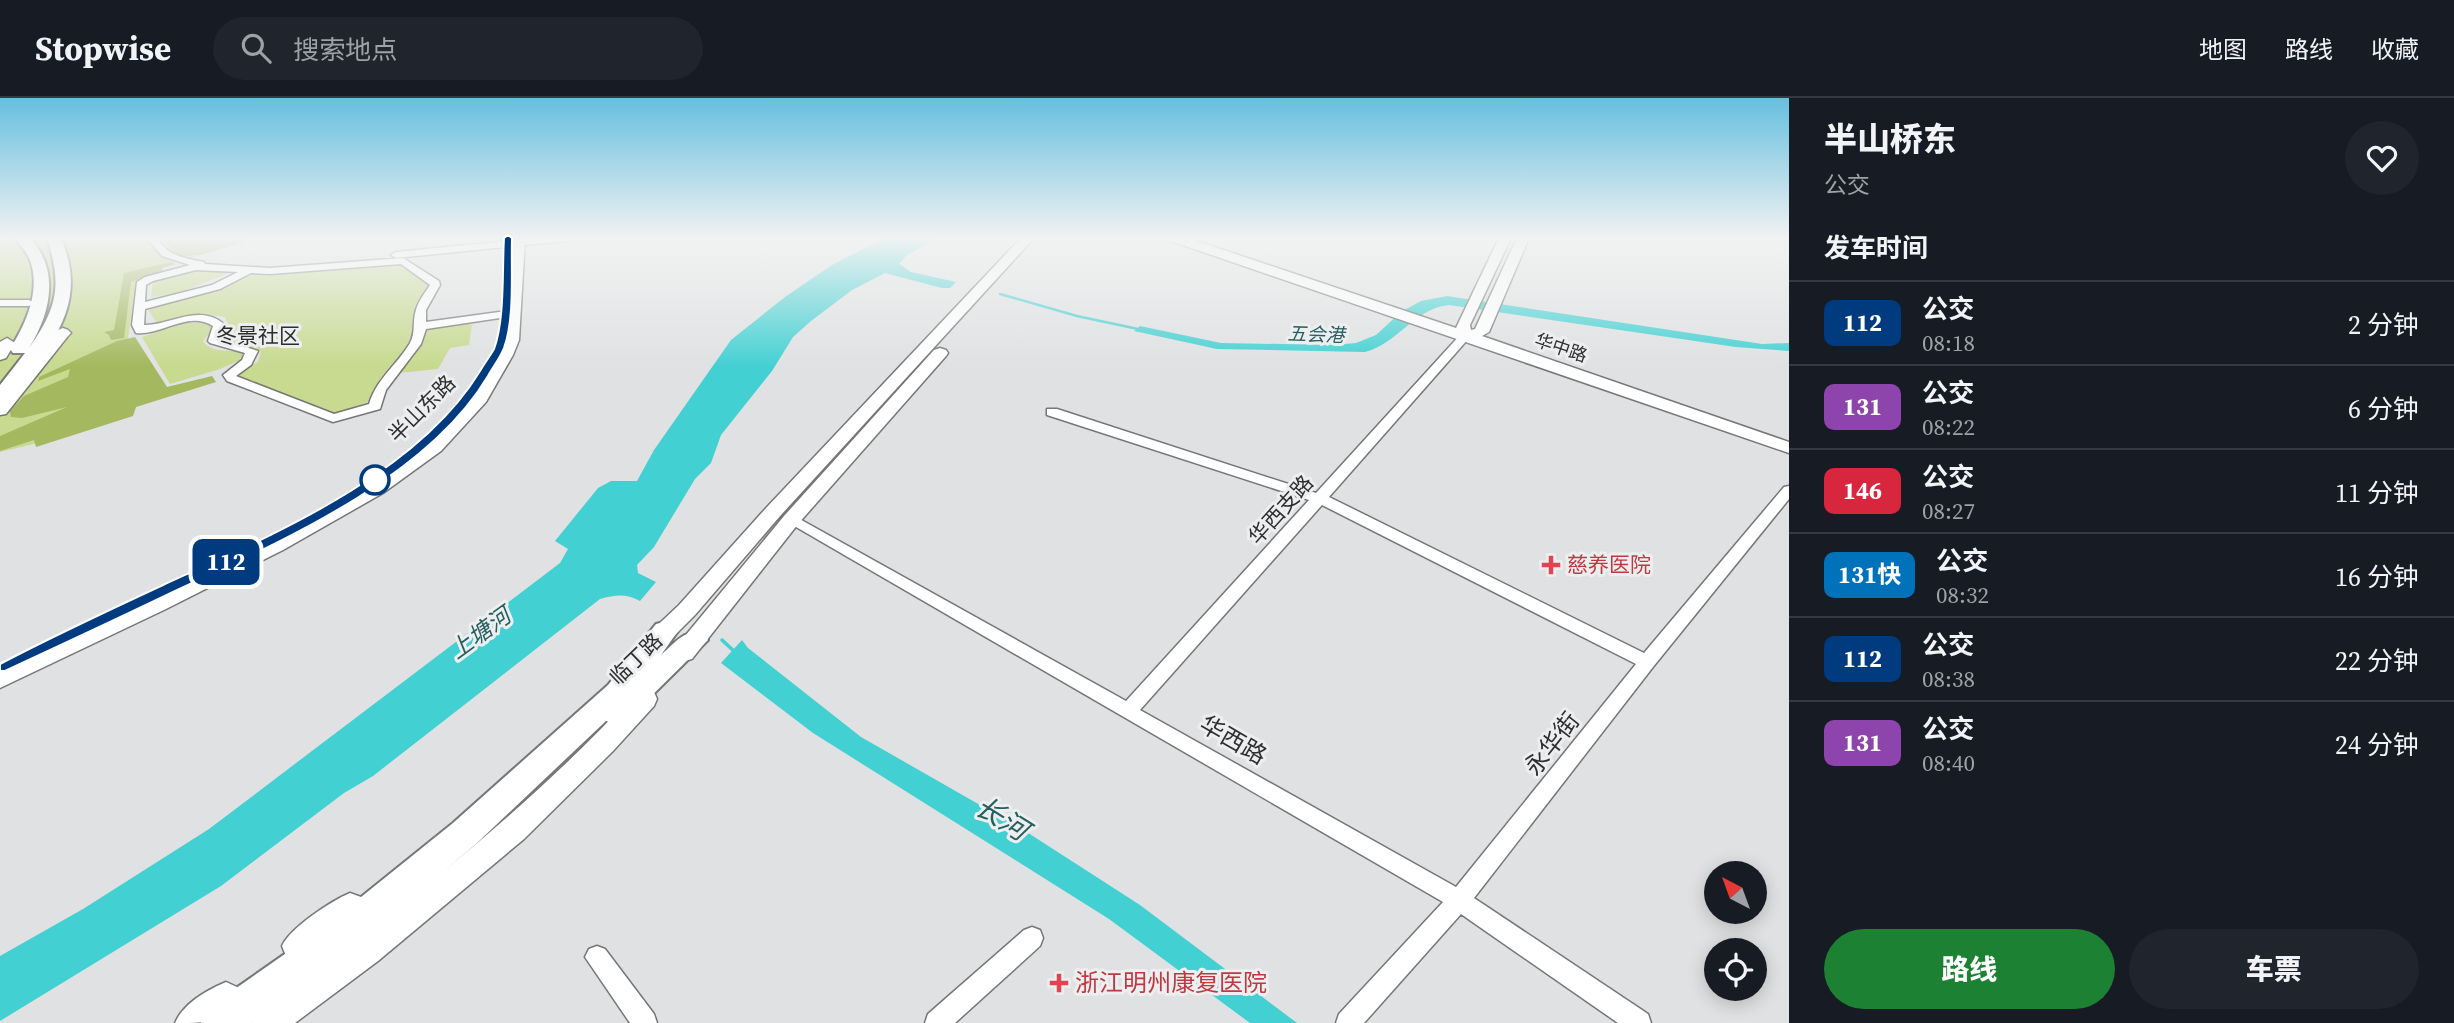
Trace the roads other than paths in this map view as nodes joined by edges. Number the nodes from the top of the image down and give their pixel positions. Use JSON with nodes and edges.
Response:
{"nodes":[{"id":1,"x":29,"y":281,"type":"edge"},
{"id":2,"x":40,"y":281,"type":"edge"},
{"id":3,"x":67,"y":281,"type":"edge"},
{"id":4,"x":80,"y":281,"type":"edge"},
{"id":5,"x":146,"y":281,"type":"edge"},
{"id":6,"x":226,"y":281,"type":"edge"},
{"id":7,"x":434,"y":281,"type":"edge"},
{"id":8,"x":510,"y":281,"type":"edge"},
{"id":9,"x":988,"y":281,"type":"edge"},
{"id":10,"x":1004,"y":281,"type":"edge"},
{"id":11,"x":1308,"y":281,"type":"edge"},
{"id":12,"x":1315,"y":281,"type":"edge"},
{"id":13,"x":1338,"y":281,"type":"edge"},
{"id":14,"x":1485,"y":281,"type":"edge"},
{"id":15,"x":1503,"y":281,"type":"edge"},
{"id":16,"x":1320,"y":285,"type":"junction"},
{"id":17,"x":0,"y":303,"type":"edge"},
{"id":18,"x":29,"y":303,"type":"junction"},
{"id":19,"x":139,"y":307,"type":"junction"},
{"id":20,"x":1400,"y":310,"type":"junction"},
{"id":21,"x":508,"y":313,"type":"junction"},
{"id":22,"x":420,"y":326,"type":"junction"},
{"id":23,"x":1473,"y":326,"type":"junction"},
{"id":24,"x":63,"y":333,"type":"joint"},
{"id":25,"x":4,"y":349,"type":"edge"},
{"id":26,"x":0,"y":375,"type":"edge"},
{"id":27,"x":0,"y":398,"type":"edge"},
{"id":28,"x":0,"y":410,"type":"edge"},
{"id":29,"x":1052,"y":412,"type":"dead end"},
{"id":30,"x":1789,"y":438,"type":"edge"},
{"id":31,"x":1789,"y":448,"type":"edge"},
{"id":32,"x":1789,"y":490,"type":"edge"},
{"id":33,"x":1319,"y":499,"type":"junction"},
{"id":34,"x":791,"y":520,"type":"junction"},
{"id":35,"x":666,"y":631,"type":"junction"},
{"id":36,"x":695,"y":640,"type":"junction"},
{"id":37,"x":1647,"y":662,"type":"junction"},
{"id":38,"x":0,"y":667,"type":"edge"},
{"id":39,"x":0,"y":679,"type":"edge"},
{"id":40,"x":626,"y":695,"type":"junction"},
{"id":41,"x":1128,"y":711,"type":"junction"},
{"id":42,"x":1459,"y":900,"type":"junction"},
{"id":43,"x":1032,"y":938,"type":"dead end"},
{"id":44,"x":597,"y":957,"type":"dead end"},
{"id":45,"x":191,"y":1023,"type":"edge"},
{"id":46,"x":220,"y":1023,"type":"edge"},
{"id":47,"x":243,"y":1023,"type":"edge"},
{"id":48,"x":268,"y":1023,"type":"edge"},
{"id":49,"x":645,"y":1023,"type":"edge"},
{"id":50,"x":937,"y":1023,"type":"edge"},
{"id":51,"x":1348,"y":1023,"type":"edge"},
{"id":52,"x":1639,"y":1023,"type":"edge"}],
"edges":[{"from":1,"to":18,"type":"highway"},
{"from":2,"to":26,"type":"highway"},
{"from":3,"to":27,"type":"highway"},
{"from":4,"to":24,"type":"highway"},
{"from":5,"to":19,"type":"street"},
{"from":6,"to":19,"type":"street"},
{"from":7,"to":22,"type":"street"},
{"from":8,"to":21,"type":"main road","name":"半山东路"},
{"from":9,"to":35,"type":"main road","name":"临丁路"},
{"from":10,"to":34,"type":"main road","name":"临丁路"},
{"from":11,"to":16,"type":"main road","name":"华中路"},
{"from":12,"to":16,"type":"main road","name":"华中路"},
{"from":13,"to":20,"type":"main road","name":"华中路"},
{"from":14,"to":23,"type":"main road"},
{"from":15,"to":23,"type":"main road"},
{"from":16,"to":20,"type":"main road","name":"华中路"},
{"from":17,"to":18,"type":"street"},
{"from":18,"to":25,"type":"highway"},
{"from":19,"to":22,"type":"street"},
{"from":20,"to":23,"type":"main road","name":"华中路"},
{"from":21,"to":22,"type":"street"},
{"from":21,"to":38,"type":"main road","name":"半山东路"},
{"from":21,"to":39,"type":"main road","name":"半山东路"},
{"from":23,"to":30,"type":"main road","name":"华中路"},
{"from":23,"to":31,"type":"main road","name":"华中路"},
{"from":23,"to":33,"type":"street","name":"华西支路"},
{"from":24,"to":28,"type":"main road"},
{"from":29,"to":33,"type":"street"},
{"from":32,"to":37,"type":"street","name":"永华街"},
{"from":33,"to":37,"type":"street"},
{"from":33,"to":41,"type":"street","name":"华西支路"},
{"from":34,"to":36,"type":"main road","name":"临丁路"},
{"from":34,"to":41,"type":"street","name":"华西路"},
{"from":35,"to":40,"type":"highway"},
{"from":35,"to":45,"type":"main road","name":"临丁路"},
{"from":36,"to":40,"type":"highway"},
{"from":36,"to":48,"type":"main road","name":"临丁路"},
{"from":37,"to":42,"type":"street","name":"永华街"},
{"from":40,"to":46,"type":"highway"},
{"from":40,"to":47,"type":"highway"},
{"from":41,"to":42,"type":"street","name":"华西路"},
{"from":42,"to":51,"type":"street","name":"永华街"},
{"from":42,"to":52,"type":"street","name":"华西路"},
{"from":43,"to":50,"type":"street"},
{"from":44,"to":49,"type":"street"}]}
